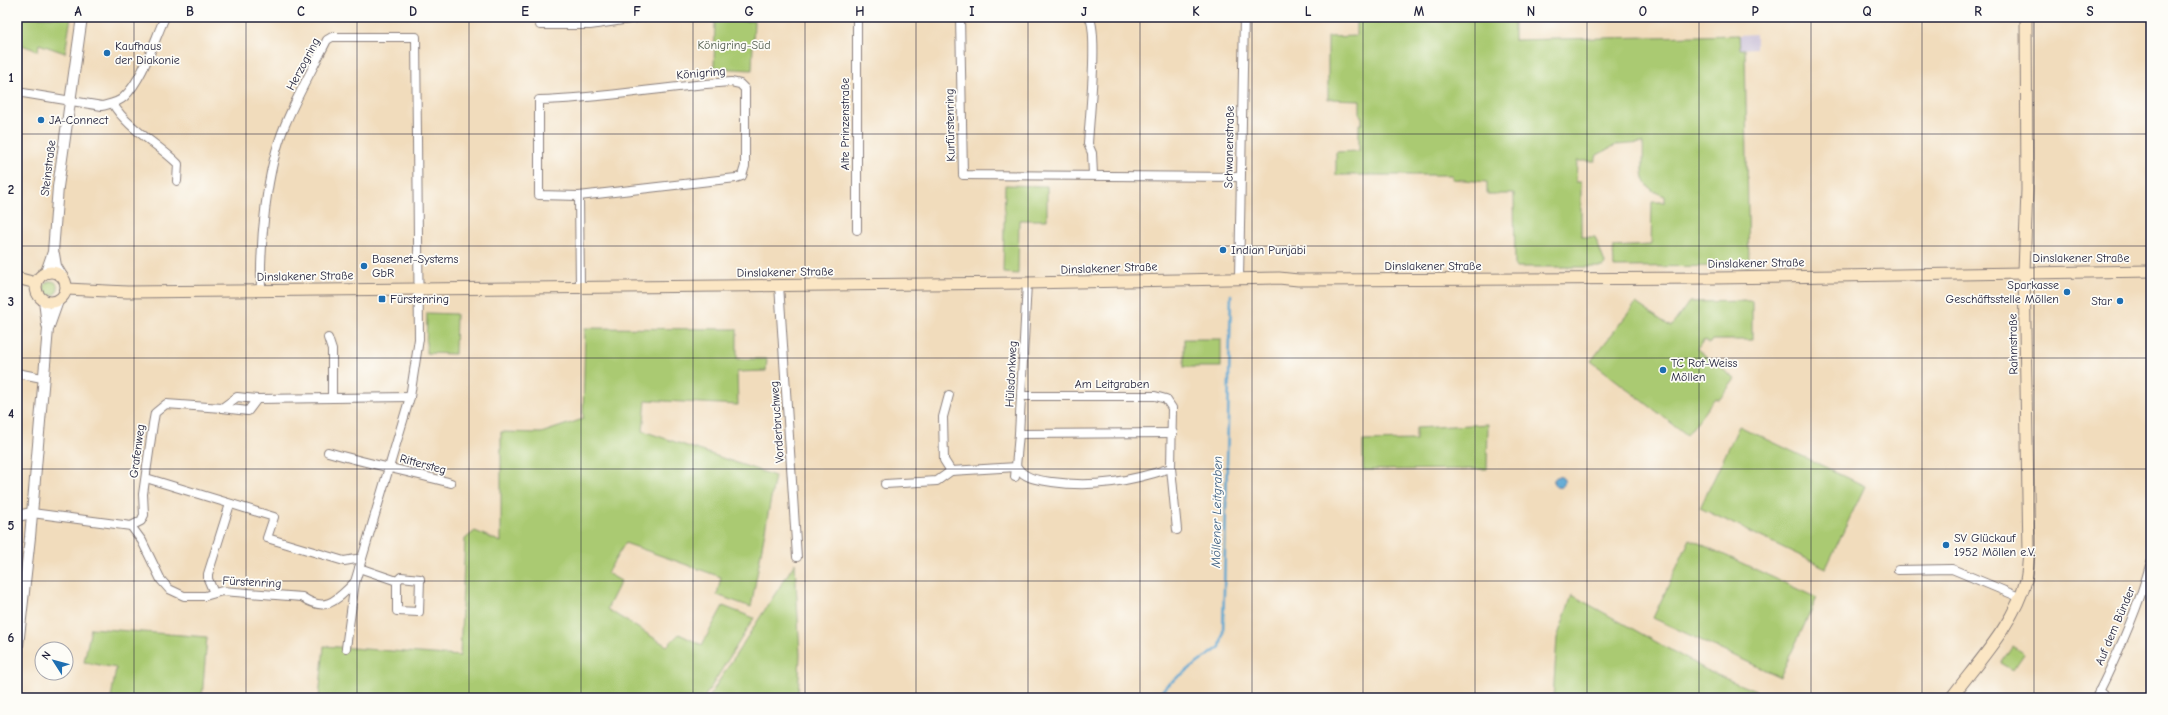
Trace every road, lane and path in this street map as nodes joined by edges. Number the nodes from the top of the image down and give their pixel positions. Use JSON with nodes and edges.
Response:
{"nodes":[{"id":1,"x":82,"y":17,"type":"edge"},
{"id":2,"x":165,"y":17,"type":"edge"},
{"id":3,"x":643,"y":17,"type":"edge"},
{"id":4,"x":857,"y":17,"type":"edge"},
{"id":5,"x":960,"y":17,"type":"edge"},
{"id":6,"x":1089,"y":17,"type":"edge"},
{"id":7,"x":1244,"y":17,"type":"edge"},
{"id":8,"x":2026,"y":17,"type":"edge"},
{"id":9,"x":540,"y":25,"type":"dead end"},
{"id":10,"x":17,"y":92,"type":"edge"},
{"id":11,"x":69,"y":102,"type":"junction"},
{"id":12,"x":113,"y":104,"type":"junction"},
{"id":13,"x":1093,"y":175,"type":"junction"},
{"id":14,"x":1240,"y":177,"type":"junction"},
{"id":15,"x":177,"y":181,"type":"dead end"},
{"id":16,"x":579,"y":196,"type":"junction"},
{"id":17,"x":857,"y":230,"type":"dead end"},
{"id":18,"x":54,"y":252,"type":"junction"},
{"id":19,"x":2151,"y":271,"type":"edge"},
{"id":20,"x":46,"y":272,"type":"junction"},
{"id":21,"x":2024,"y":272,"type":"junction"},
{"id":22,"x":62,"y":276,"type":"junction"},
{"id":23,"x":17,"y":278,"type":"edge"},
{"id":24,"x":1239,"y":278,"type":"junction"},
{"id":25,"x":36,"y":283,"type":"junction"},
{"id":26,"x":1027,"y":283,"type":"junction"},
{"id":27,"x":778,"y":285,"type":"junction"},
{"id":28,"x":580,"y":287,"type":"junction"},
{"id":29,"x":419,"y":288,"type":"junction"},
{"id":30,"x":67,"y":289,"type":"junction"},
{"id":31,"x":261,"y":290,"type":"junction"},
{"id":32,"x":44,"y":301,"type":"junction"},
{"id":33,"x":58,"y":301,"type":"junction"},
{"id":34,"x":48,"y":329,"type":"junction"},
{"id":35,"x":328,"y":338,"type":"dead end"},
{"id":36,"x":17,"y":373,"type":"edge"},
{"id":37,"x":42,"y":378,"type":"junction"},
{"id":38,"x":949,"y":395,"type":"dead end"},
{"id":39,"x":332,"y":396,"type":"junction"},
{"id":40,"x":1022,"y":396,"type":"junction"},
{"id":41,"x":410,"y":397,"type":"junction"},
{"id":42,"x":257,"y":400,"type":"junction"},
{"id":43,"x":222,"y":408,"type":"junction"},
{"id":44,"x":1173,"y":433,"type":"junction"},
{"id":45,"x":1019,"y":434,"type":"junction"},
{"id":46,"x":328,"y":452,"type":"dead end"},
{"id":47,"x":389,"y":467,"type":"junction"},
{"id":48,"x":1017,"y":467,"type":"junction"},
{"id":49,"x":1171,"y":468,"type":"junction"},
{"id":50,"x":951,"y":471,"type":"junction"},
{"id":51,"x":1015,"y":477,"type":"dead end"},
{"id":52,"x":146,"y":478,"type":"junction"},
{"id":53,"x":451,"y":483,"type":"dead end"},
{"id":54,"x":885,"y":484,"type":"dead end"},
{"id":55,"x":230,"y":504,"type":"junction"},
{"id":56,"x":32,"y":514,"type":"junction"},
{"id":57,"x":17,"y":516,"type":"edge"},
{"id":58,"x":131,"y":526,"type":"junction"},
{"id":59,"x":1178,"y":530,"type":"dead end"},
{"id":60,"x":797,"y":557,"type":"dead end"},
{"id":61,"x":362,"y":558,"type":"junction"},
{"id":62,"x":2151,"y":562,"type":"edge"},
{"id":63,"x":359,"y":568,"type":"junction"},
{"id":64,"x":1898,"y":570,"type":"dead end"},
{"id":65,"x":398,"y":581,"type":"junction"},
{"id":66,"x":355,"y":582,"type":"junction"},
{"id":67,"x":214,"y":593,"type":"junction"},
{"id":68,"x":2019,"y":598,"type":"junction"},
{"id":69,"x":346,"y":648,"type":"dead end"},
{"id":70,"x":17,"y":655,"type":"edge"},
{"id":71,"x":2097,"y":695,"type":"edge"},
{"id":72,"x":1951,"y":698,"type":"edge"},
{"id":73,"x":2108,"y":698,"type":"edge"}],
"edges":[{"from":1,"to":11,"type":"street","name":"Steinstraße"},
{"from":2,"to":12,"type":"street"},
{"from":3,"to":9,"type":"street"},
{"from":4,"to":17,"type":"street","name":"Alte Prinzenstraße"},
{"from":5,"to":13,"type":"street","name":"Kurfürstenring"},
{"from":6,"to":13,"type":"street"},
{"from":7,"to":14,"type":"street","name":"Schwanenstraße"},
{"from":8,"to":21,"type":"main road","name":"Rahmstraße"},
{"from":10,"to":11,"type":"street"},
{"from":11,"to":12,"type":"street"},
{"from":11,"to":18,"type":"street","name":"Steinstraße"},
{"from":12,"to":15,"type":"street"},
{"from":13,"to":14,"type":"street","name":"Kurfürstenring"},
{"from":14,"to":24,"type":"street","name":"Schwanenstraße"},
{"from":16,"to":16,"type":"street","name":"Königring"},
{"from":16,"to":28,"type":"street"},
{"from":18,"to":20,"type":"street","name":"Steinstraße"},
{"from":18,"to":22,"type":"street","name":"Steinstraße"},
{"from":19,"to":21,"type":"main road","name":"Dinslakener Straße"},
{"from":20,"to":22,"type":"main road"},
{"from":20,"to":25,"type":"main road"},
{"from":21,"to":24,"type":"main road","name":"Dinslakener Straße"},
{"from":21,"to":68,"type":"main road","name":"Rahmstraße"},
{"from":22,"to":30,"type":"main road"},
{"from":23,"to":25,"type":"main road"},
{"from":24,"to":26,"type":"main road","name":"Dinslakener Straße"},
{"from":25,"to":32,"type":"main road"},
{"from":26,"to":27,"type":"main road","name":"Dinslakener Straße"},
{"from":26,"to":40,"type":"street","name":"Hülsdonkweg"},
{"from":27,"to":28,"type":"main road","name":"Dinslakener Straße"},
{"from":27,"to":60,"type":"street","name":"Vorderbruchweg"},
{"from":28,"to":29,"type":"main road","name":"Dinslakener Straße"},
{"from":29,"to":31,"type":"main road","name":"Dinslakener Straße"},
{"from":29,"to":31,"type":"street","name":"Herzogring"},
{"from":29,"to":41,"type":"street"},
{"from":30,"to":31,"type":"main road","name":"Dinslakener Straße"},
{"from":30,"to":33,"type":"main road"},
{"from":32,"to":33,"type":"main road"},
{"from":32,"to":34,"type":"street"},
{"from":33,"to":34,"type":"street"},
{"from":34,"to":37,"type":"street"},
{"from":35,"to":39,"type":"street"},
{"from":36,"to":37,"type":"street"},
{"from":37,"to":56,"type":"street"},
{"from":38,"to":50,"type":"street"},
{"from":39,"to":41,"type":"street"},
{"from":39,"to":42,"type":"street"},
{"from":40,"to":44,"type":"street","name":"Am Leitgraben"},
{"from":40,"to":45,"type":"street","name":"Hülsdonkweg"},
{"from":41,"to":47,"type":"street"},
{"from":42,"to":43,"type":"street"},
{"from":42,"to":43,"type":"street","name":"Grafenweg"},
{"from":43,"to":52,"type":"street","name":"Grafenweg"},
{"from":44,"to":45,"type":"street"},
{"from":44,"to":49,"type":"street","name":"Am Leitgraben"},
{"from":45,"to":48,"type":"street","name":"Hülsdonkweg"},
{"from":46,"to":47,"type":"street"},
{"from":47,"to":53,"type":"street","name":"Rittersteg"},
{"from":47,"to":61,"type":"street"},
{"from":48,"to":49,"type":"street"},
{"from":48,"to":50,"type":"street"},
{"from":48,"to":51,"type":"street","name":"Hülsdonkweg"},
{"from":49,"to":59,"type":"street","name":"Am Leitgraben"},
{"from":50,"to":54,"type":"street"},
{"from":52,"to":55,"type":"street"},
{"from":52,"to":58,"type":"street","name":"Grafenweg"},
{"from":55,"to":61,"type":"street"},
{"from":55,"to":67,"type":"street"},
{"from":56,"to":57,"type":"street"},
{"from":56,"to":58,"type":"street"},
{"from":56,"to":70,"type":"street"},
{"from":58,"to":67,"type":"street","name":"Fürstenring"},
{"from":61,"to":63,"type":"street"},
{"from":62,"to":71,"type":"street","name":"Auf dem Bünder"},
{"from":63,"to":65,"type":"street"},
{"from":63,"to":66,"type":"street"},
{"from":64,"to":68,"type":"street"},
{"from":65,"to":65,"type":"street"},
{"from":66,"to":67,"type":"street","name":"Fürstenring"},
{"from":66,"to":69,"type":"street"},
{"from":68,"to":72,"type":"main road","name":"Rahmstraße"},
{"from":71,"to":73,"type":"street"}]}
